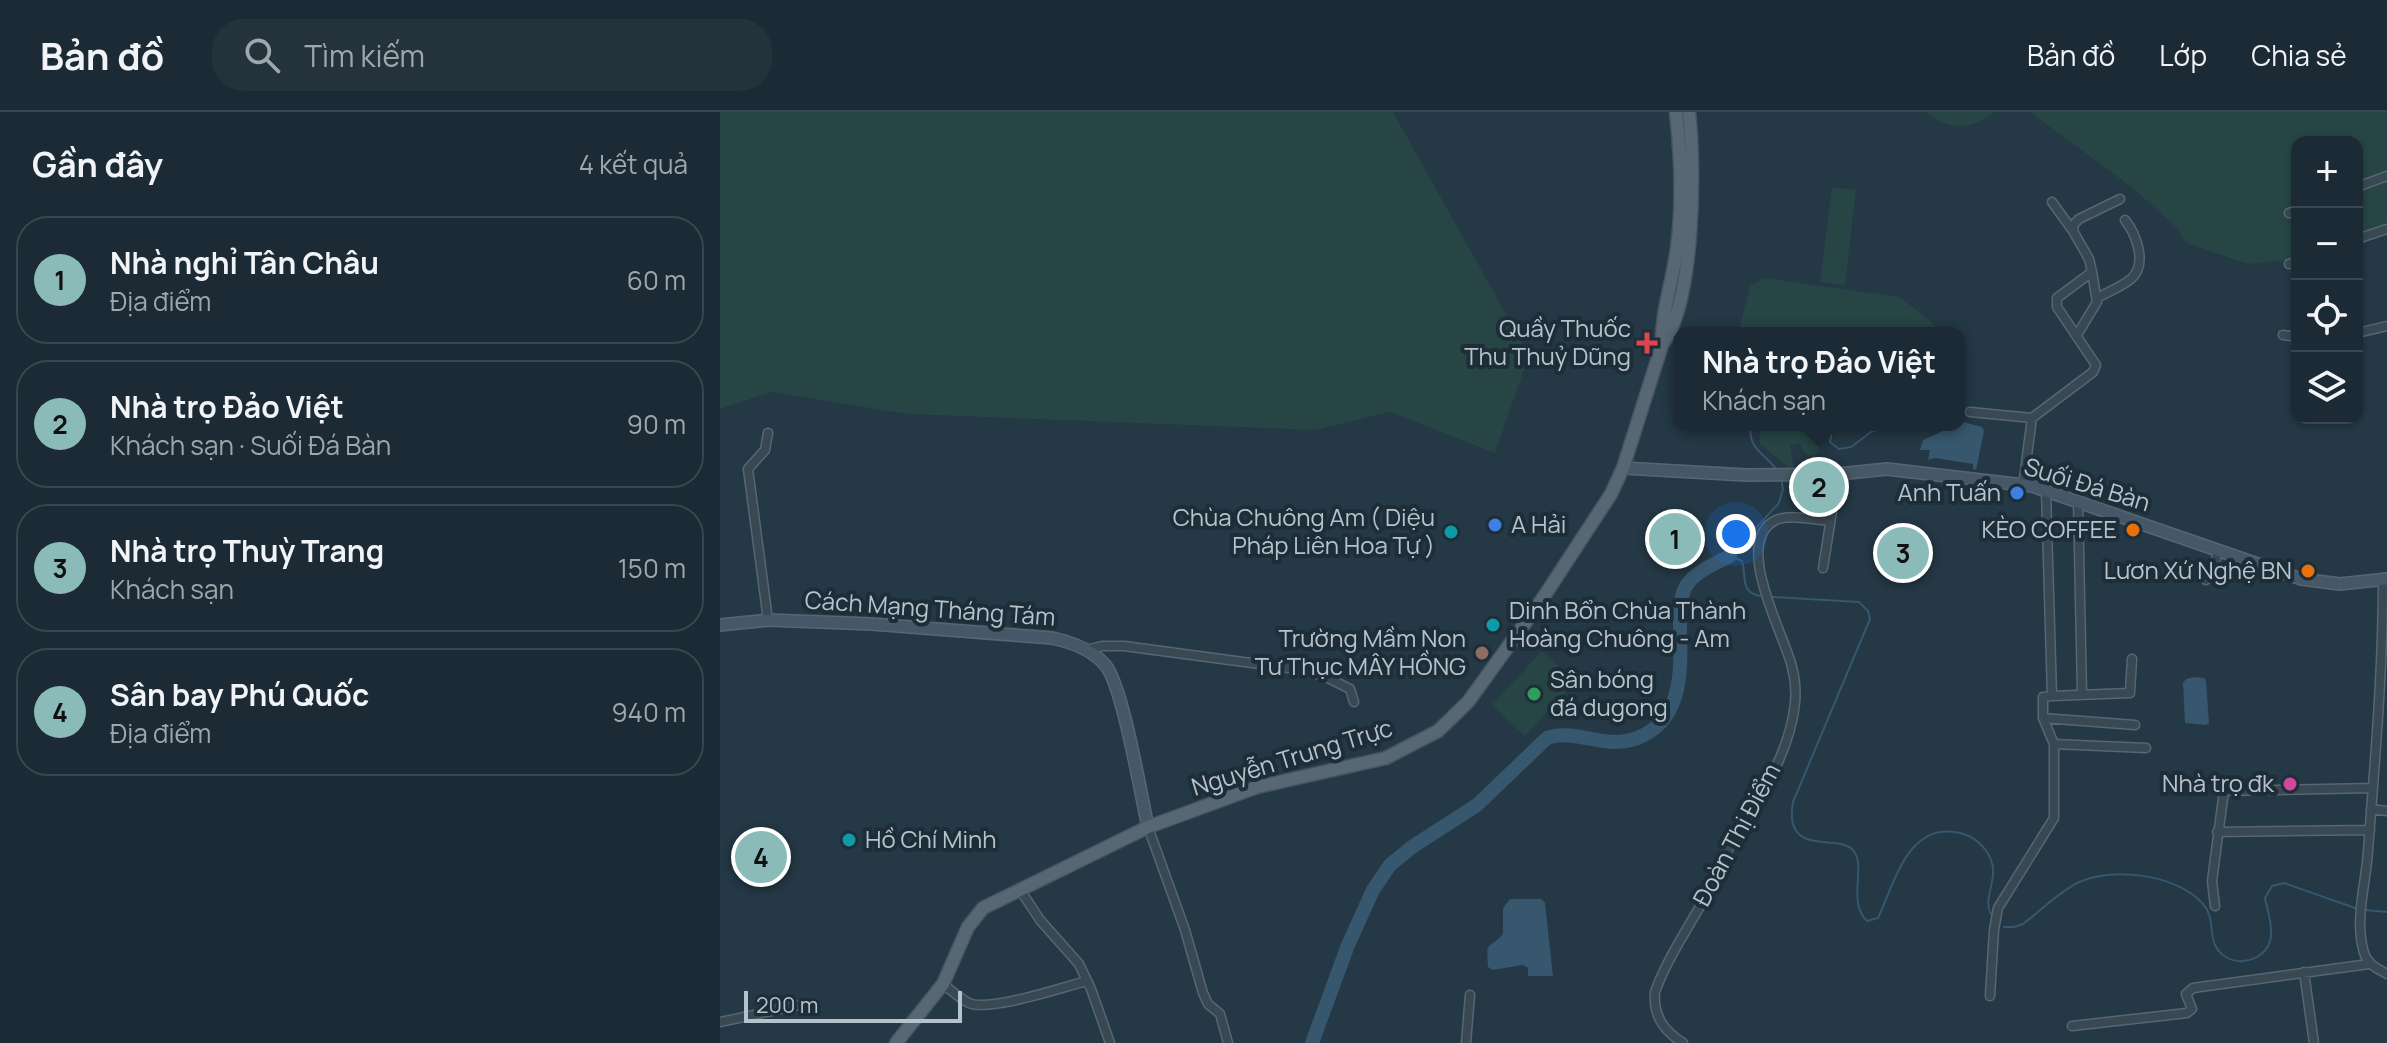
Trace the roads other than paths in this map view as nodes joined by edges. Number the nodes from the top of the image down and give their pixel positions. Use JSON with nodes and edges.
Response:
{"nodes":[{"id":1,"x":1676,"y":112,"type":"edge"},
{"id":2,"x":1689,"y":112,"type":"edge"},
{"id":3,"x":2387,"y":176,"type":"edge"},
{"id":4,"x":2363,"y":185,"type":"edge"},
{"id":5,"x":2120,"y":199,"type":"dead end"},
{"id":6,"x":2052,"y":202,"type":"dead end"},
{"id":7,"x":2125,"y":220,"type":"dead end"},
{"id":8,"x":2387,"y":229,"type":"edge"},
{"id":9,"x":2073,"y":231,"type":"junction"},
{"id":10,"x":2363,"y":237,"type":"edge"},
{"id":11,"x":2092,"y":272,"type":"junction"},
{"id":12,"x":2097,"y":298,"type":"junction"},
{"id":13,"x":2387,"y":326,"type":"edge"},
{"id":14,"x":2363,"y":332,"type":"edge"},
{"id":15,"x":2077,"y":335,"type":"junction"},
{"id":16,"x":2283,"y":335,"type":"dead end"},
{"id":17,"x":2291,"y":336,"type":"edge"},
{"id":18,"x":1662,"y":345,"type":"junction"},
{"id":19,"x":1970,"y":412,"type":"dead end"},
{"id":20,"x":2032,"y":418,"type":"junction"},
{"id":21,"x":768,"y":433,"type":"dead end"},
{"id":22,"x":1623,"y":468,"type":"junction"},
{"id":23,"x":1838,"y":474,"type":"junction"},
{"id":24,"x":2023,"y":486,"type":"junction"},
{"id":25,"x":2046,"y":491,"type":"junction"},
{"id":26,"x":2078,"y":500,"type":"junction"},
{"id":27,"x":1830,"y":521,"type":"junction"},
{"id":28,"x":2218,"y":550,"type":"junction"},
{"id":29,"x":1823,"y":568,"type":"dead end"},
{"id":30,"x":2385,"y":579,"type":"edge"},
{"id":31,"x":2206,"y":580,"type":"dead end"},
{"id":32,"x":768,"y":620,"type":"junction"},
{"id":33,"x":720,"y":625,"type":"edge"},
{"id":34,"x":1085,"y":650,"type":"junction"},
{"id":35,"x":2132,"y":659,"type":"dead end"},
{"id":36,"x":2082,"y":694,"type":"junction"},
{"id":37,"x":2052,"y":696,"type":"junction"},
{"id":38,"x":1354,"y":702,"type":"dead end"},
{"id":39,"x":2383,"y":714,"type":"edge"},
{"id":40,"x":2043,"y":718,"type":"junction"},
{"id":41,"x":2135,"y":725,"type":"dead end"},
{"id":42,"x":2054,"y":744,"type":"junction"},
{"id":43,"x":2146,"y":748,"type":"dead end"},
{"id":44,"x":2373,"y":788,"type":"junction"},
{"id":45,"x":2371,"y":809,"type":"junction"},
{"id":46,"x":2387,"y":811,"type":"edge"},
{"id":47,"x":1148,"y":827,"type":"junction"},
{"id":48,"x":2370,"y":830,"type":"junction"},
{"id":49,"x":2217,"y":832,"type":"junction"},
{"id":50,"x":1019,"y":888,"type":"junction"},
{"id":51,"x":2215,"y":906,"type":"dead end"},
{"id":52,"x":2369,"y":964,"type":"junction"},
{"id":53,"x":2304,"y":972,"type":"junction"},
{"id":54,"x":2387,"y":974,"type":"edge"},
{"id":55,"x":1087,"y":981,"type":"junction"},
{"id":56,"x":943,"y":984,"type":"junction"},
{"id":57,"x":1470,"y":995,"type":"dead end"},
{"id":58,"x":1990,"y":996,"type":"dead end"},
{"id":59,"x":804,"y":1004,"type":"dead end"},
{"id":60,"x":720,"y":1022,"type":"edge"},
{"id":61,"x":2072,"y":1026,"type":"dead end"},
{"id":62,"x":896,"y":1043,"type":"edge"},
{"id":63,"x":1110,"y":1043,"type":"edge"},
{"id":64,"x":1228,"y":1043,"type":"edge"},
{"id":65,"x":1466,"y":1043,"type":"edge"},
{"id":66,"x":1683,"y":1043,"type":"edge"},
{"id":67,"x":2314,"y":1043,"type":"edge"}],
"edges":[{"from":1,"to":18,"type":"main road","name":"Nguyễn Trung Trực"},
{"from":2,"to":18,"type":"main road","name":"Nguyễn Trung Trực"},
{"from":3,"to":4,"type":"street"},
{"from":5,"to":9,"type":"street"},
{"from":6,"to":9,"type":"street"},
{"from":7,"to":12,"type":"street"},
{"from":8,"to":10,"type":"street"},
{"from":9,"to":11,"type":"street"},
{"from":11,"to":12,"type":"street"},
{"from":11,"to":15,"type":"street"},
{"from":12,"to":15,"type":"street"},
{"from":13,"to":14,"type":"street"},
{"from":15,"to":20,"type":"street"},
{"from":16,"to":17,"type":"street"},
{"from":18,"to":22,"type":"main road","name":"Nguyễn Trung Trực"},
{"from":19,"to":20,"type":"street"},
{"from":20,"to":24,"type":"street"},
{"from":21,"to":32,"type":"street"},
{"from":22,"to":23,"type":"street","name":"Suối Đá Bàn"},
{"from":22,"to":47,"type":"main road","name":"Nguyễn Trung Trực"},
{"from":23,"to":24,"type":"street","name":"Suối Đá Bàn"},
{"from":23,"to":27,"type":"street"},
{"from":24,"to":25,"type":"street","name":"Suối Đá Bàn"},
{"from":25,"to":26,"type":"street","name":"Suối Đá Bàn"},
{"from":25,"to":37,"type":"street"},
{"from":26,"to":28,"type":"street","name":"Suối Đá Bàn"},
{"from":26,"to":36,"type":"street"},
{"from":27,"to":29,"type":"street"},
{"from":27,"to":66,"type":"street","name":"Đoàn Thị Điểm"},
{"from":28,"to":30,"type":"street","name":"Suối Đá Bàn"},
{"from":28,"to":31,"type":"street"},
{"from":30,"to":39,"type":"street"},
{"from":32,"to":33,"type":"street","name":"Cách Mạng Tháng Tám"},
{"from":32,"to":34,"type":"street","name":"Cách Mạng Tháng Tám"},
{"from":34,"to":38,"type":"street"},
{"from":34,"to":47,"type":"street","name":"Cách Mạng Tháng Tám"},
{"from":35,"to":36,"type":"street"},
{"from":36,"to":37,"type":"street"},
{"from":37,"to":40,"type":"street"},
{"from":39,"to":44,"type":"street"},
{"from":40,"to":41,"type":"street"},
{"from":40,"to":42,"type":"street"},
{"from":42,"to":43,"type":"street"},
{"from":42,"to":58,"type":"street"},
{"from":44,"to":45,"type":"street"},
{"from":44,"to":49,"type":"street"},
{"from":45,"to":46,"type":"street"},
{"from":45,"to":48,"type":"street"},
{"from":47,"to":50,"type":"main road","name":"Nguyễn Trung Trực"},
{"from":47,"to":64,"type":"street"},
{"from":48,"to":49,"type":"street"},
{"from":48,"to":52,"type":"street"},
{"from":49,"to":51,"type":"street"},
{"from":50,"to":55,"type":"street"},
{"from":50,"to":56,"type":"main road","name":"Nguyễn Trung Trực"},
{"from":52,"to":53,"type":"street"},
{"from":52,"to":54,"type":"street"},
{"from":53,"to":61,"type":"street"},
{"from":53,"to":67,"type":"street"},
{"from":55,"to":56,"type":"street"},
{"from":55,"to":63,"type":"street"},
{"from":56,"to":62,"type":"main road","name":"Nguyễn Trung Trực"},
{"from":57,"to":65,"type":"street"},
{"from":59,"to":60,"type":"street"}]}
